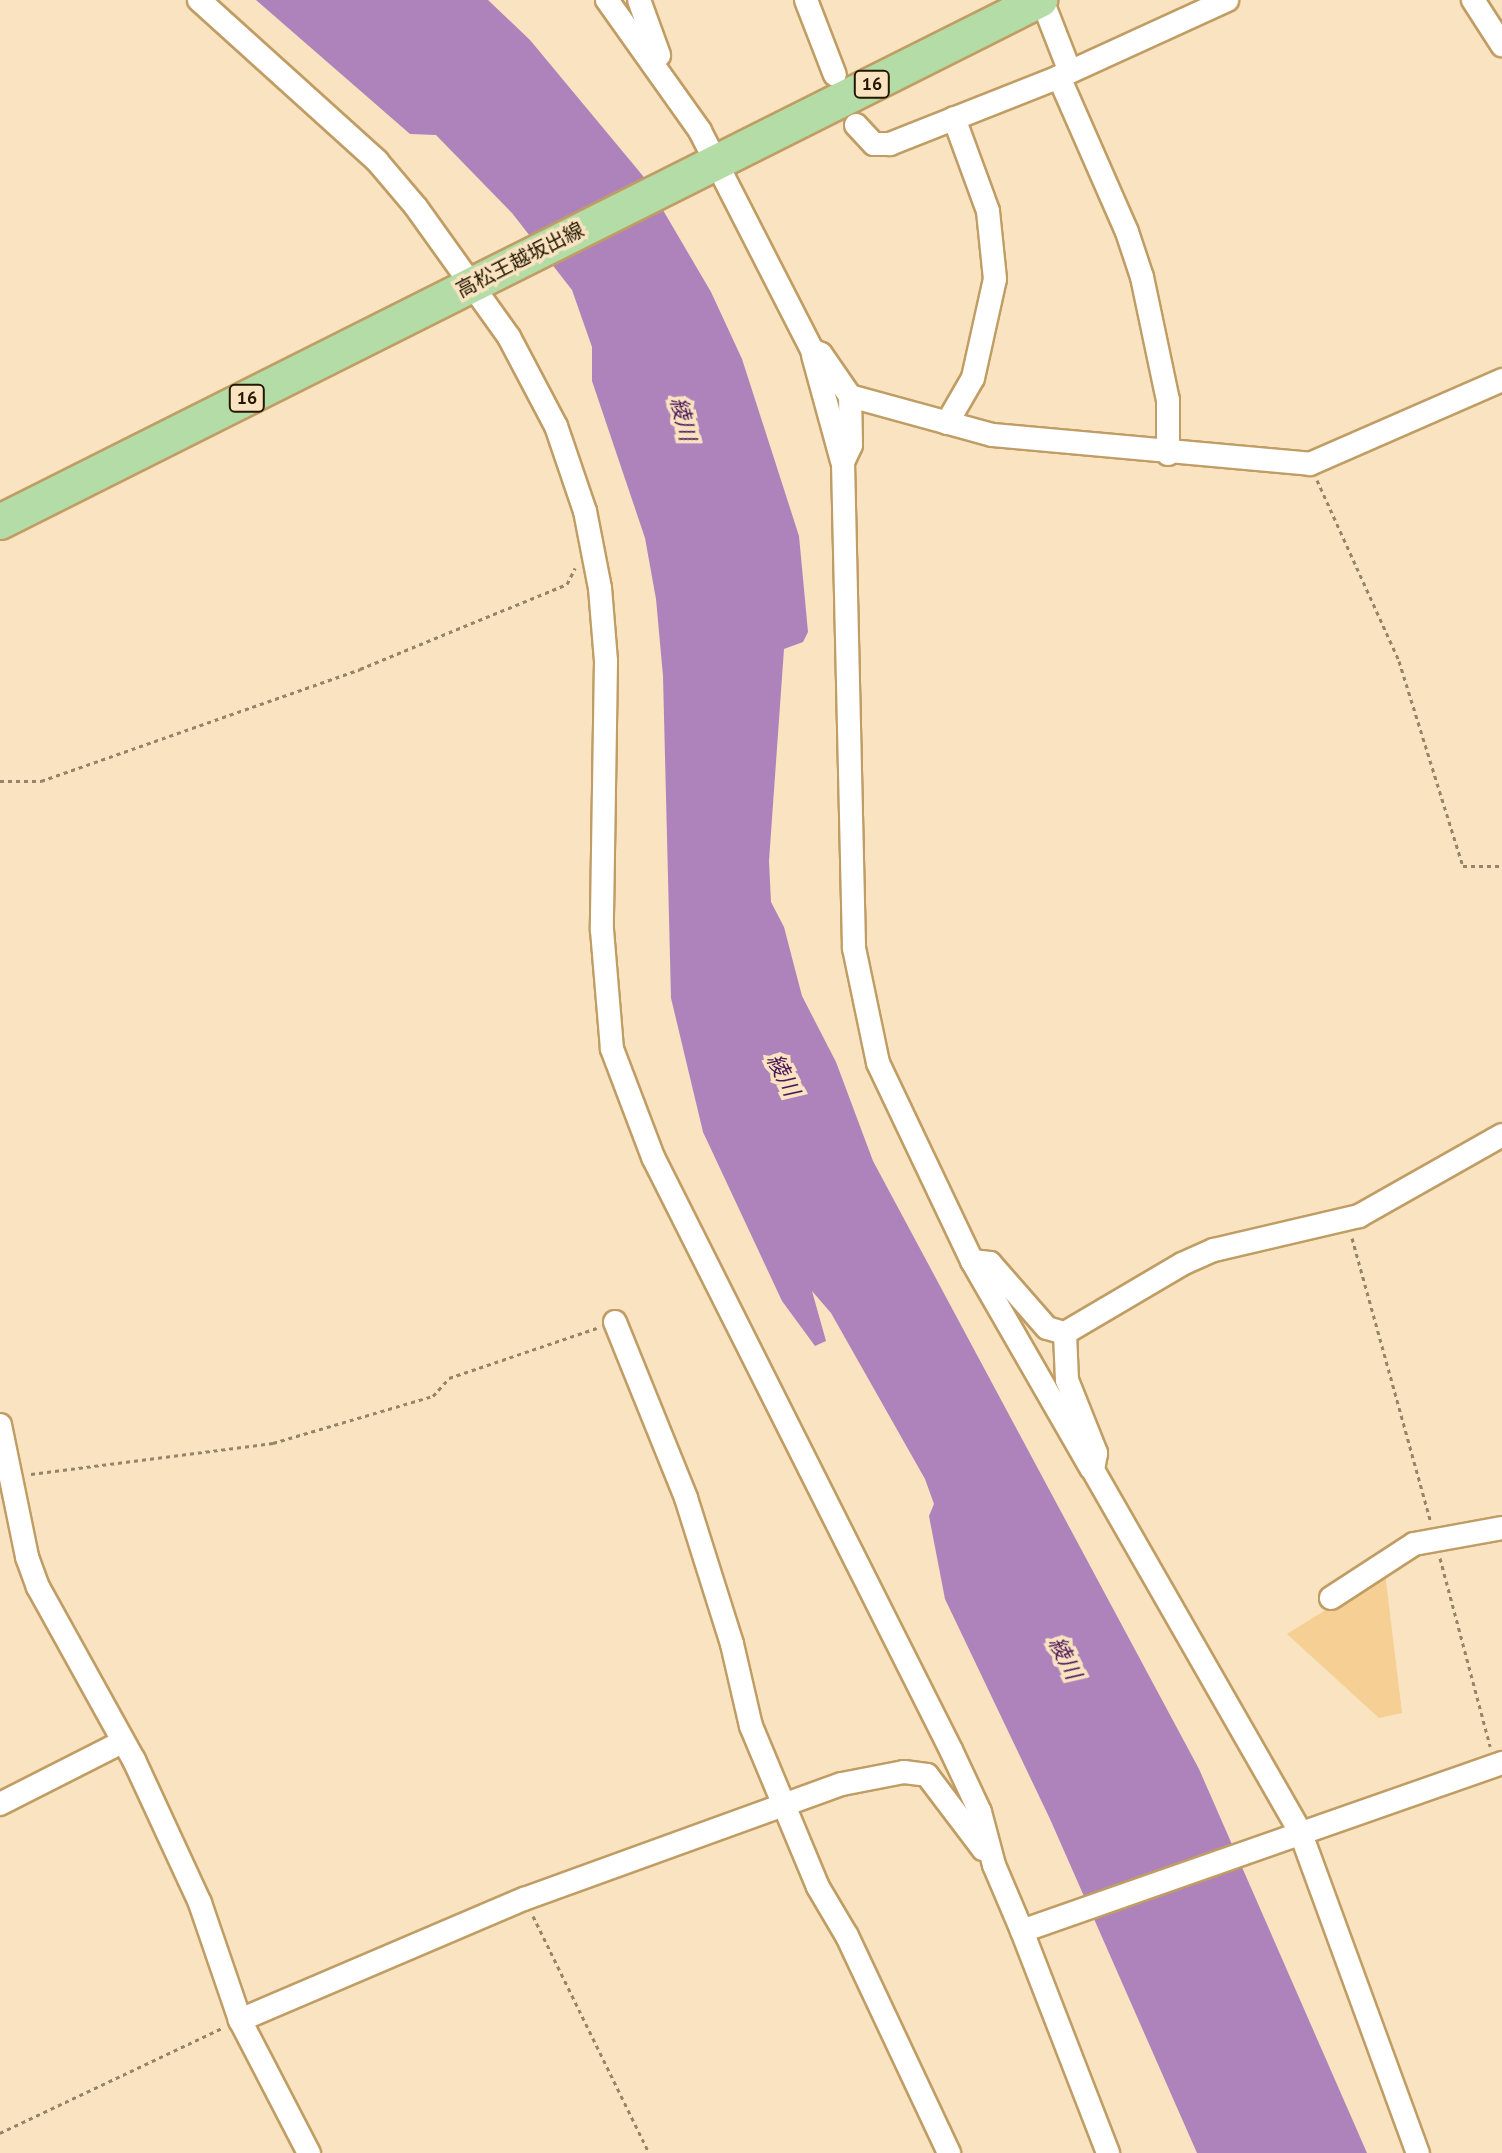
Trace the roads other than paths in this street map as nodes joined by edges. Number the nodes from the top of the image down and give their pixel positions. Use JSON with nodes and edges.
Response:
{"nodes":[{"id":1,"x":199,"y":0,"type":"edge"},
{"id":2,"x":607,"y":0,"type":"edge"},
{"id":3,"x":639,"y":0,"type":"edge"},
{"id":4,"x":806,"y":0,"type":"edge"},
{"id":5,"x":1041,"y":0,"type":"edge"},
{"id":6,"x":1227,"y":0,"type":"edge"},
{"id":7,"x":1473,"y":0,"type":"edge"},
{"id":8,"x":1502,"y":45,"type":"edge"},
{"id":9,"x":1064,"y":74,"type":"junction"},
{"id":10,"x":835,"y":75,"type":"dead end"},
{"id":11,"x":666,"y":78,"type":"junction"},
{"id":12,"x":954,"y":118,"type":"junction"},
{"id":13,"x":856,"y":125,"type":"dead end"},
{"id":14,"x":710,"y":165,"type":"junction"},
{"id":15,"x":484,"y":278,"type":"junction"},
{"id":16,"x":812,"y":350,"type":"junction"},
{"id":17,"x":1502,"y":380,"type":"edge"},
{"id":18,"x":850,"y":396,"type":"junction"},
{"id":19,"x":947,"y":423,"type":"junction"},
{"id":20,"x":1168,"y":454,"type":"junction"},
{"id":21,"x":843,"y":462,"type":"junction"},
{"id":22,"x":0,"y":522,"type":"edge"},
{"id":23,"x":1502,"y":1135,"type":"edge"},
{"id":24,"x":972,"y":1261,"type":"junction"},
{"id":25,"x":615,"y":1322,"type":"road end"},
{"id":26,"x":1065,"y":1333,"type":"junction"},
{"id":27,"x":0,"y":1425,"type":"edge"},
{"id":28,"x":1093,"y":1470,"type":"junction"},
{"id":29,"x":1502,"y":1528,"type":"edge"},
{"id":30,"x":1331,"y":1598,"type":"dead end"},
{"id":31,"x":122,"y":1742,"type":"junction"},
{"id":32,"x":1502,"y":1763,"type":"edge"},
{"id":33,"x":785,"y":1801,"type":"junction"},
{"id":34,"x":0,"y":1804,"type":"edge"},
{"id":35,"x":1293,"y":1833,"type":"junction"},
{"id":36,"x":994,"y":1865,"type":"junction"},
{"id":37,"x":1026,"y":1930,"type":"junction"},
{"id":38,"x":240,"y":2020,"type":"junction"},
{"id":39,"x":309,"y":2153,"type":"edge"},
{"id":40,"x":949,"y":2153,"type":"edge"},
{"id":41,"x":1108,"y":2153,"type":"edge"},
{"id":42,"x":1418,"y":2153,"type":"edge"}],
"edges":[{"from":1,"to":15,"type":"street"},
{"from":2,"to":11,"type":"street"},
{"from":3,"to":11,"type":"street"},
{"from":4,"to":10,"type":"street"},
{"from":5,"to":9,"type":"street"},
{"from":5,"to":14,"type":"main road","name":"高松王越坂出線","number":"16"},
{"from":6,"to":9,"type":"street"},
{"from":7,"to":8,"type":"street"},
{"from":9,"to":12,"type":"street"},
{"from":9,"to":20,"type":"street"},
{"from":11,"to":14,"type":"street"},
{"from":12,"to":13,"type":"street"},
{"from":12,"to":19,"type":"street"},
{"from":14,"to":15,"type":"main road","name":"高松王越坂出線","number":"16"},
{"from":14,"to":16,"type":"street"},
{"from":15,"to":22,"type":"main road","name":"高松王越坂出線","number":"16"},
{"from":15,"to":36,"type":"street"},
{"from":16,"to":18,"type":"street"},
{"from":16,"to":21,"type":"street"},
{"from":17,"to":20,"type":"street"},
{"from":18,"to":19,"type":"street"},
{"from":18,"to":21,"type":"street"},
{"from":19,"to":20,"type":"street"},
{"from":21,"to":24,"type":"street"},
{"from":23,"to":26,"type":"street"},
{"from":24,"to":26,"type":"street"},
{"from":24,"to":28,"type":"street"},
{"from":25,"to":33,"type":"street"},
{"from":26,"to":28,"type":"street"},
{"from":27,"to":31,"type":"street"},
{"from":28,"to":35,"type":"street"},
{"from":29,"to":30,"type":"street"},
{"from":31,"to":34,"type":"street"},
{"from":31,"to":38,"type":"street"},
{"from":32,"to":35,"type":"street"},
{"from":33,"to":36,"type":"street"},
{"from":33,"to":38,"type":"street"},
{"from":33,"to":40,"type":"street"},
{"from":35,"to":37,"type":"street"},
{"from":35,"to":42,"type":"street"},
{"from":36,"to":37,"type":"street"},
{"from":37,"to":41,"type":"street"},
{"from":38,"to":39,"type":"street"}]}
